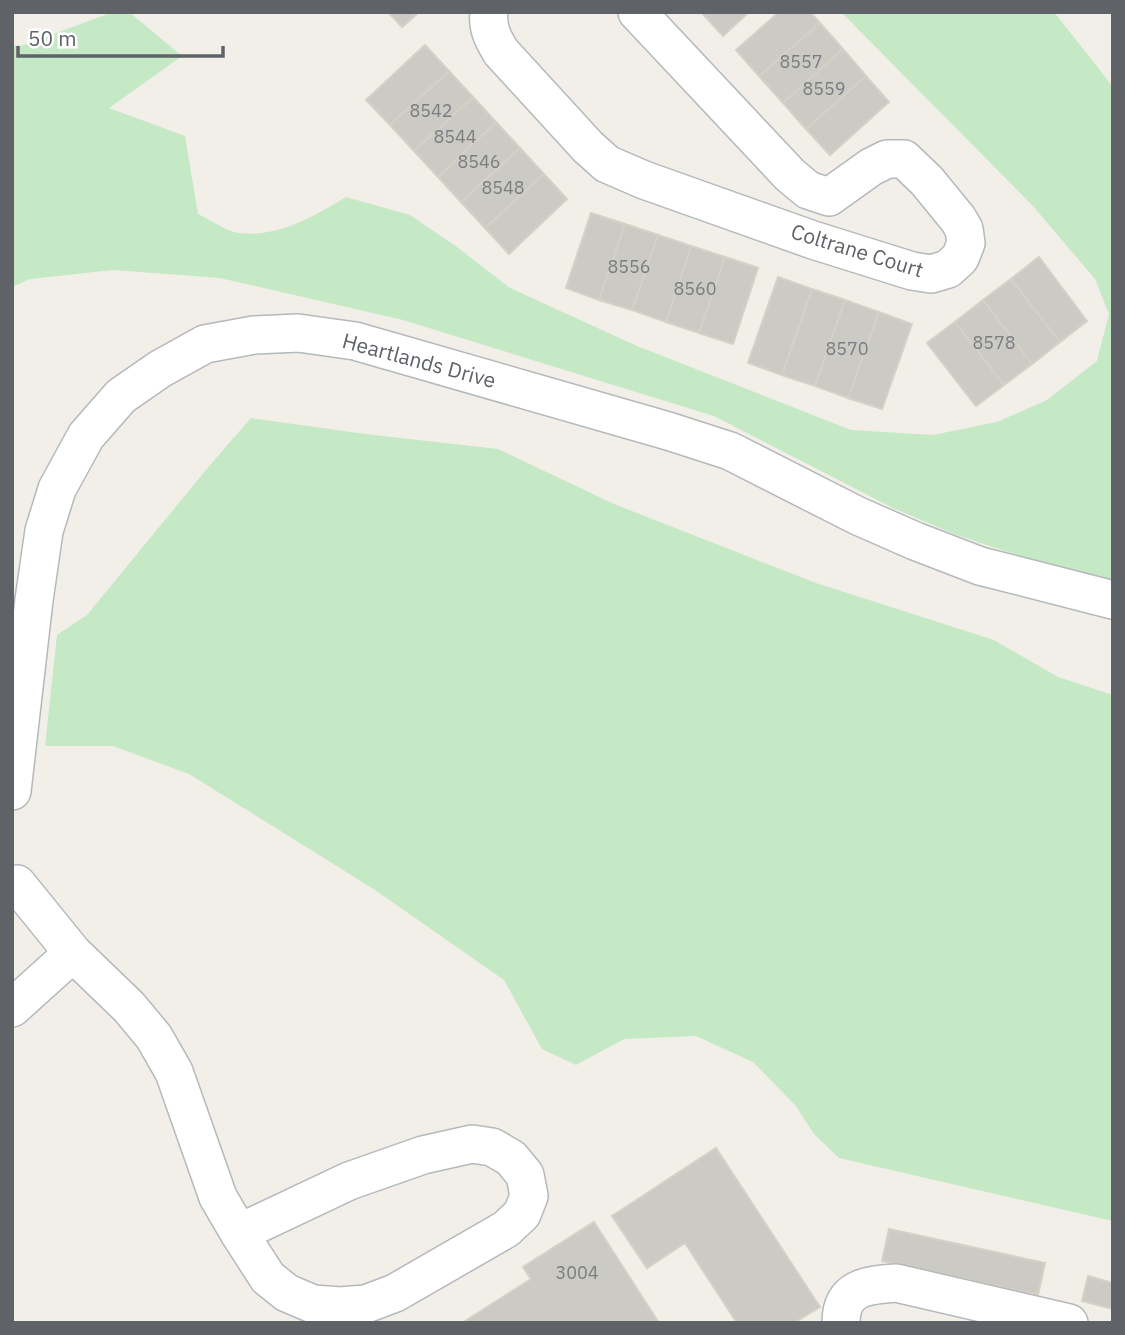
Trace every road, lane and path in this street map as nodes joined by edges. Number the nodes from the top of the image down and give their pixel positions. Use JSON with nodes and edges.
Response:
{"nodes":[{"id":1,"x":489,"y":12,"type":"edge"},
{"id":2,"x":637,"y":12,"type":"edge"},
{"id":3,"x":829,"y":197,"type":"junction"},
{"id":4,"x":813,"y":240,"type":"junction"},
{"id":5,"x":1113,"y":600,"type":"edge"},
{"id":6,"x":12,"y":791,"type":"edge"},
{"id":7,"x":14,"y":877,"type":"edge"},
{"id":8,"x":73,"y":953,"type":"junction"},
{"id":9,"x":12,"y":1008,"type":"edge"},
{"id":10,"x":239,"y":1233,"type":"junction"},
{"id":11,"x":841,"y":1323,"type":"edge"},
{"id":12,"x":1069,"y":1323,"type":"edge"}],
"edges":[{"from":1,"to":4,"type":"street","name":"Coltrane Court"},
{"from":2,"to":3,"type":"street","name":"Coltrane Court"},
{"from":3,"to":4,"type":"street"},
{"from":3,"to":4,"type":"street","name":"Coltrane Court"},
{"from":5,"to":6,"type":"street","name":"Heartlands Drive"},
{"from":7,"to":8,"type":"street"},
{"from":8,"to":9,"type":"street"},
{"from":8,"to":10,"type":"street"},
{"from":10,"to":10,"type":"street"},
{"from":11,"to":12,"type":"street"}]}
